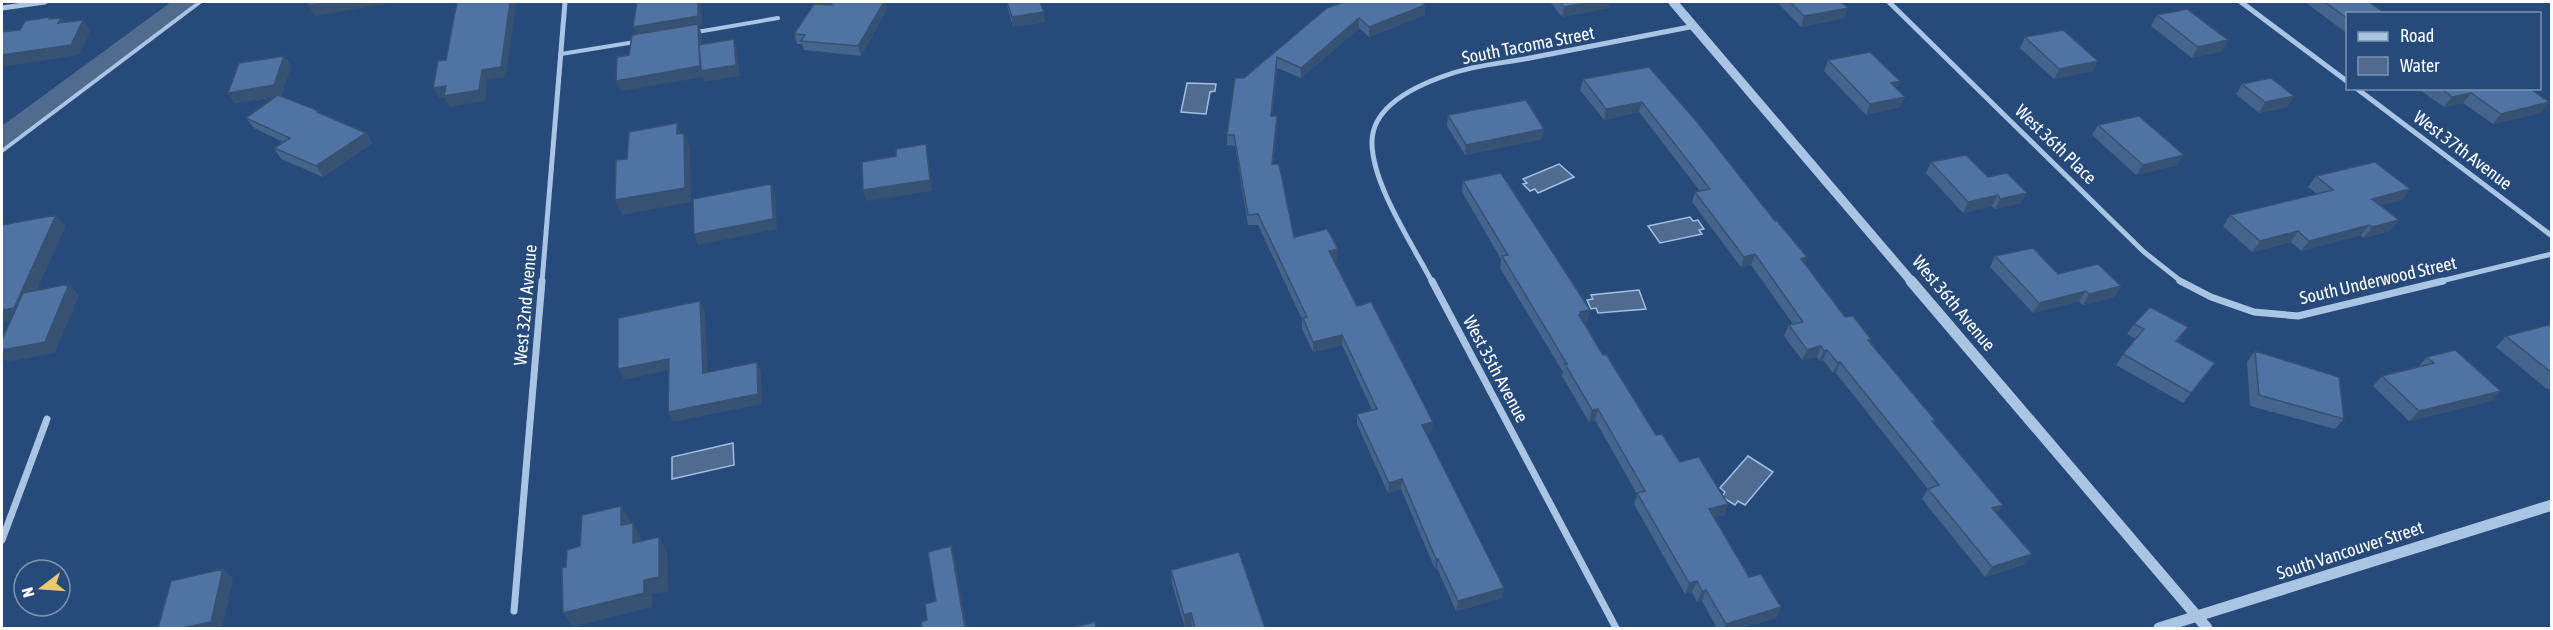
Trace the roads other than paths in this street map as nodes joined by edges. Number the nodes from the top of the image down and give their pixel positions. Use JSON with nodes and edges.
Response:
{"nodes":[{"id":1,"x":45,"y":2,"type":"edge"},
{"id":2,"x":200,"y":2,"type":"edge"},
{"id":3,"x":565,"y":2,"type":"edge"},
{"id":4,"x":1673,"y":2,"type":"edge"},
{"id":5,"x":1889,"y":2,"type":"edge"},
{"id":6,"x":2241,"y":2,"type":"edge"},
{"id":7,"x":2,"y":8,"type":"edge"},
{"id":8,"x":778,"y":18,"type":"dead end"},
{"id":9,"x":1695,"y":26,"type":"junction"},
{"id":10,"x":686,"y":33,"type":"edge"},
{"id":11,"x":641,"y":41,"type":"edge"},
{"id":12,"x":561,"y":54,"type":"junction"},
{"id":13,"x":2346,"y":81,"type":"edge"},
{"id":14,"x":2359,"y":90,"type":"edge"},
{"id":15,"x":1377,"y":117,"type":"joint"},
{"id":16,"x":2,"y":151,"type":"edge"},
{"id":17,"x":2552,"y":236,"type":"edge"},
{"id":18,"x":2552,"y":254,"type":"edge"},
{"id":19,"x":2211,"y":297,"type":"joint"},
{"id":20,"x":47,"y":419,"type":"dead end"},
{"id":21,"x":2552,"y":505,"type":"edge"},
{"id":22,"x":2,"y":540,"type":"edge"},
{"id":23,"x":514,"y":611,"type":"dead end"},
{"id":24,"x":2197,"y":617,"type":"junction"},
{"id":25,"x":1616,"y":628,"type":"edge"},
{"id":26,"x":2159,"y":628,"type":"edge"},
{"id":27,"x":2207,"y":628,"type":"edge"}],
"edges":[{"from":1,"to":7,"type":"street"},
{"from":2,"to":16,"type":"lane"},
{"from":3,"to":12,"type":"street","name":"West 32nd Avenue"},
{"from":4,"to":9,"type":"street","name":"West 36th Avenue"},
{"from":5,"to":19,"type":"street","name":"West 36th Place"},
{"from":6,"to":13,"type":"street"},
{"from":8,"to":10,"type":"lane"},
{"from":9,"to":15,"type":"street","name":"South Tacoma Street"},
{"from":9,"to":24,"type":"street","name":"West 36th Avenue"},
{"from":11,"to":12,"type":"lane"},
{"from":12,"to":23,"type":"street","name":"West 32nd Avenue"},
{"from":14,"to":17,"type":"street","name":"West 37th Avenue"},
{"from":15,"to":25,"type":"street","name":"West 35th Avenue"},
{"from":18,"to":19,"type":"street","name":"South Underwood Street"},
{"from":20,"to":22,"type":"street"},
{"from":21,"to":24,"type":"street","name":"South Vancouver Street"},
{"from":24,"to":26,"type":"street","name":"South Vancouver Street"},
{"from":24,"to":27,"type":"street","name":"West 36th Avenue"}]}
